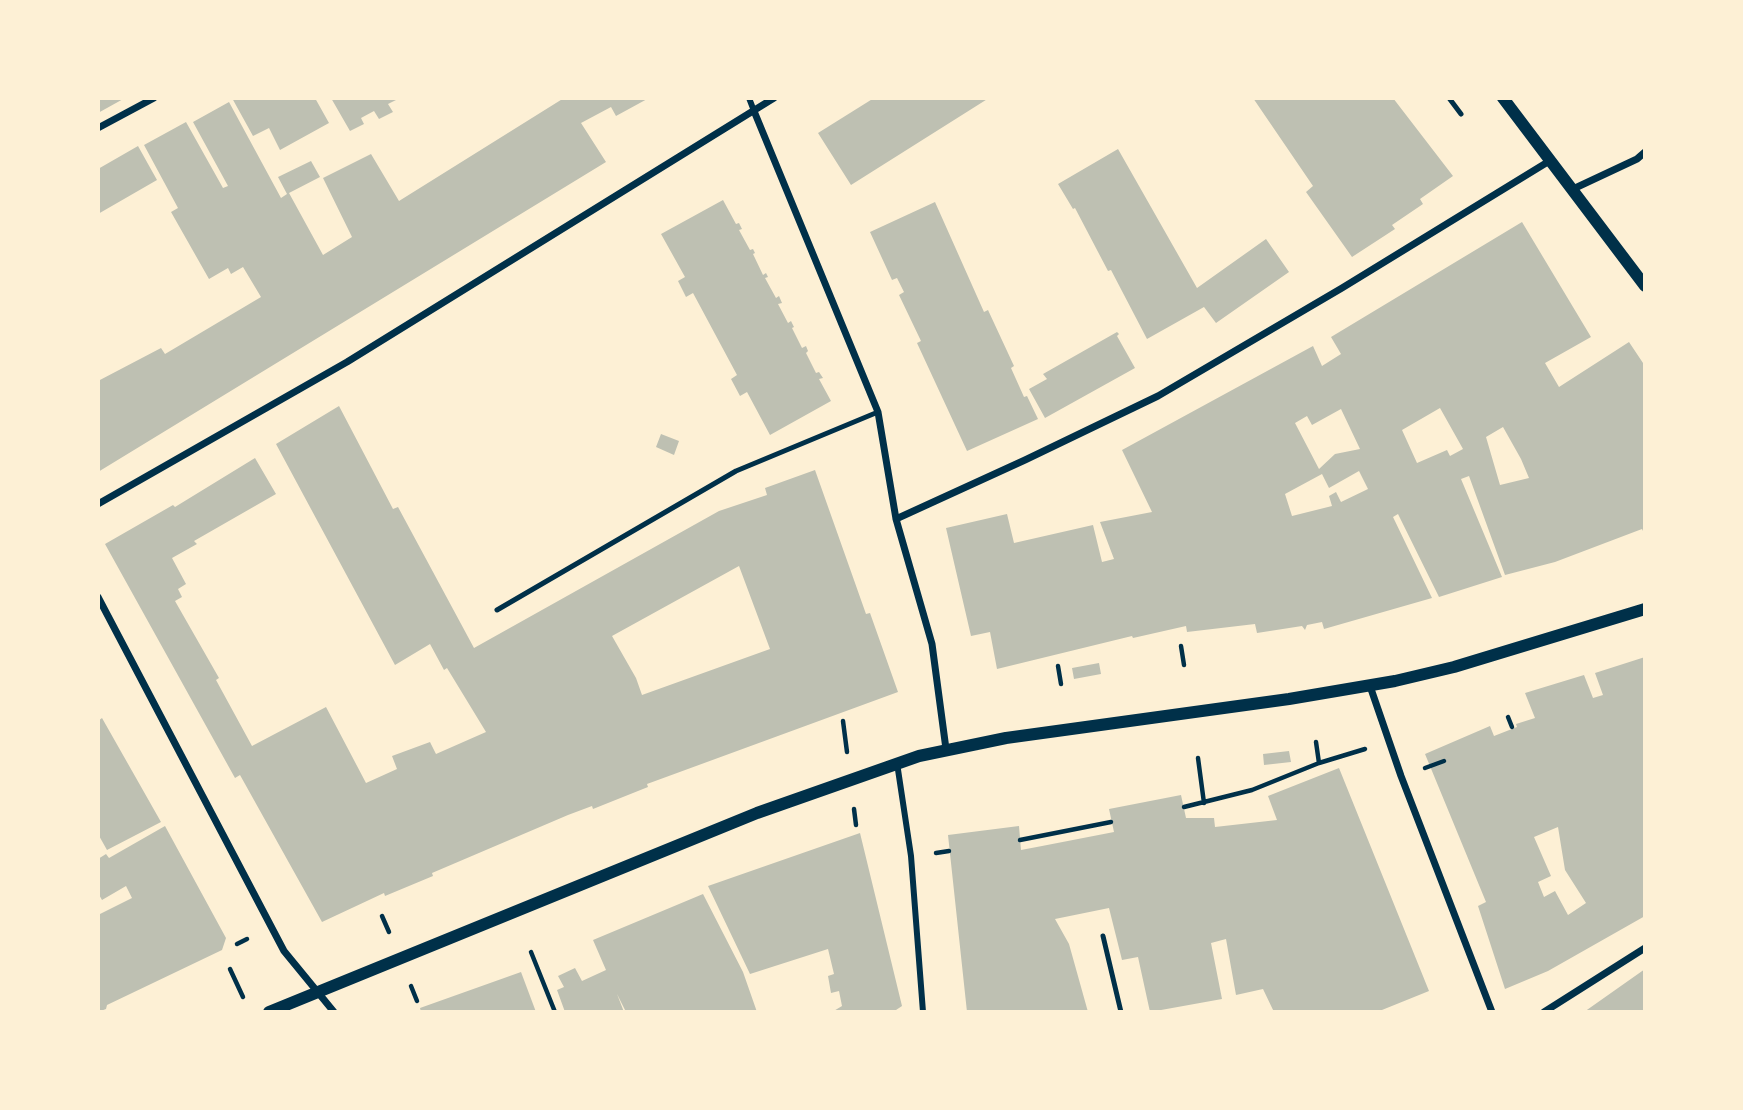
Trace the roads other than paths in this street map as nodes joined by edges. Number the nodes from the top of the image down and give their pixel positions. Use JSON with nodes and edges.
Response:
{"nodes":[{"id":1,"x":154,"y":98,"type":"edge"},
{"id":2,"x":748,"y":98,"type":"edge"},
{"id":3,"x":775,"y":98,"type":"edge"},
{"id":4,"x":1448,"y":98,"type":"edge"},
{"id":5,"x":1503,"y":98,"type":"edge"},
{"id":6,"x":754,"y":111,"type":"junction"},
{"id":7,"x":1461,"y":114,"type":"dead end"},
{"id":8,"x":98,"y":128,"type":"edge"},
{"id":9,"x":1645,"y":152,"type":"edge"},
{"id":10,"x":1551,"y":160,"type":"junction"},
{"id":11,"x":1573,"y":189,"type":"junction"},
{"id":12,"x":1645,"y":286,"type":"edge"},
{"id":13,"x":877,"y":412,"type":"junction"},
{"id":14,"x":98,"y":504,"type":"edge"},
{"id":15,"x":896,"y":519,"type":"junction"},
{"id":16,"x":98,"y":597,"type":"edge"},
{"id":17,"x":1645,"y":608,"type":"edge"},
{"id":18,"x":497,"y":610,"type":"dead end"},
{"id":19,"x":1370,"y":686,"type":"junction"},
{"id":20,"x":946,"y":749,"type":"junction"},
{"id":21,"x":897,"y":762,"type":"junction"},
{"id":22,"x":1103,"y":936,"type":"dead end"},
{"id":23,"x":1645,"y":948,"type":"edge"},
{"id":24,"x":318,"y":992,"type":"junction"},
{"id":25,"x":269,"y":1012,"type":"edge"},
{"id":26,"x":334,"y":1012,"type":"edge"},
{"id":27,"x":923,"y":1012,"type":"edge"},
{"id":28,"x":1121,"y":1012,"type":"edge"},
{"id":29,"x":1491,"y":1012,"type":"edge"},
{"id":30,"x":1544,"y":1012,"type":"edge"}],
"edges":[{"from":1,"to":8,"type":"street"},
{"from":2,"to":6,"type":"street"},
{"from":3,"to":6,"type":"street"},
{"from":4,"to":7,"type":"lane"},
{"from":5,"to":10,"type":"street"},
{"from":6,"to":13,"type":"street"},
{"from":6,"to":14,"type":"street"},
{"from":9,"to":11,"type":"street"},
{"from":10,"to":11,"type":"street"},
{"from":10,"to":15,"type":"street"},
{"from":11,"to":12,"type":"street"},
{"from":13,"to":15,"type":"street"},
{"from":13,"to":18,"type":"lane"},
{"from":15,"to":20,"type":"street"},
{"from":16,"to":24,"type":"street"},
{"from":17,"to":19,"type":"street"},
{"from":19,"to":20,"type":"street"},
{"from":19,"to":29,"type":"street"},
{"from":20,"to":21,"type":"street"},
{"from":21,"to":24,"type":"street"},
{"from":21,"to":27,"type":"street"},
{"from":22,"to":28,"type":"lane"},
{"from":23,"to":30,"type":"street"},
{"from":24,"to":25,"type":"street"},
{"from":24,"to":26,"type":"street"}]}
